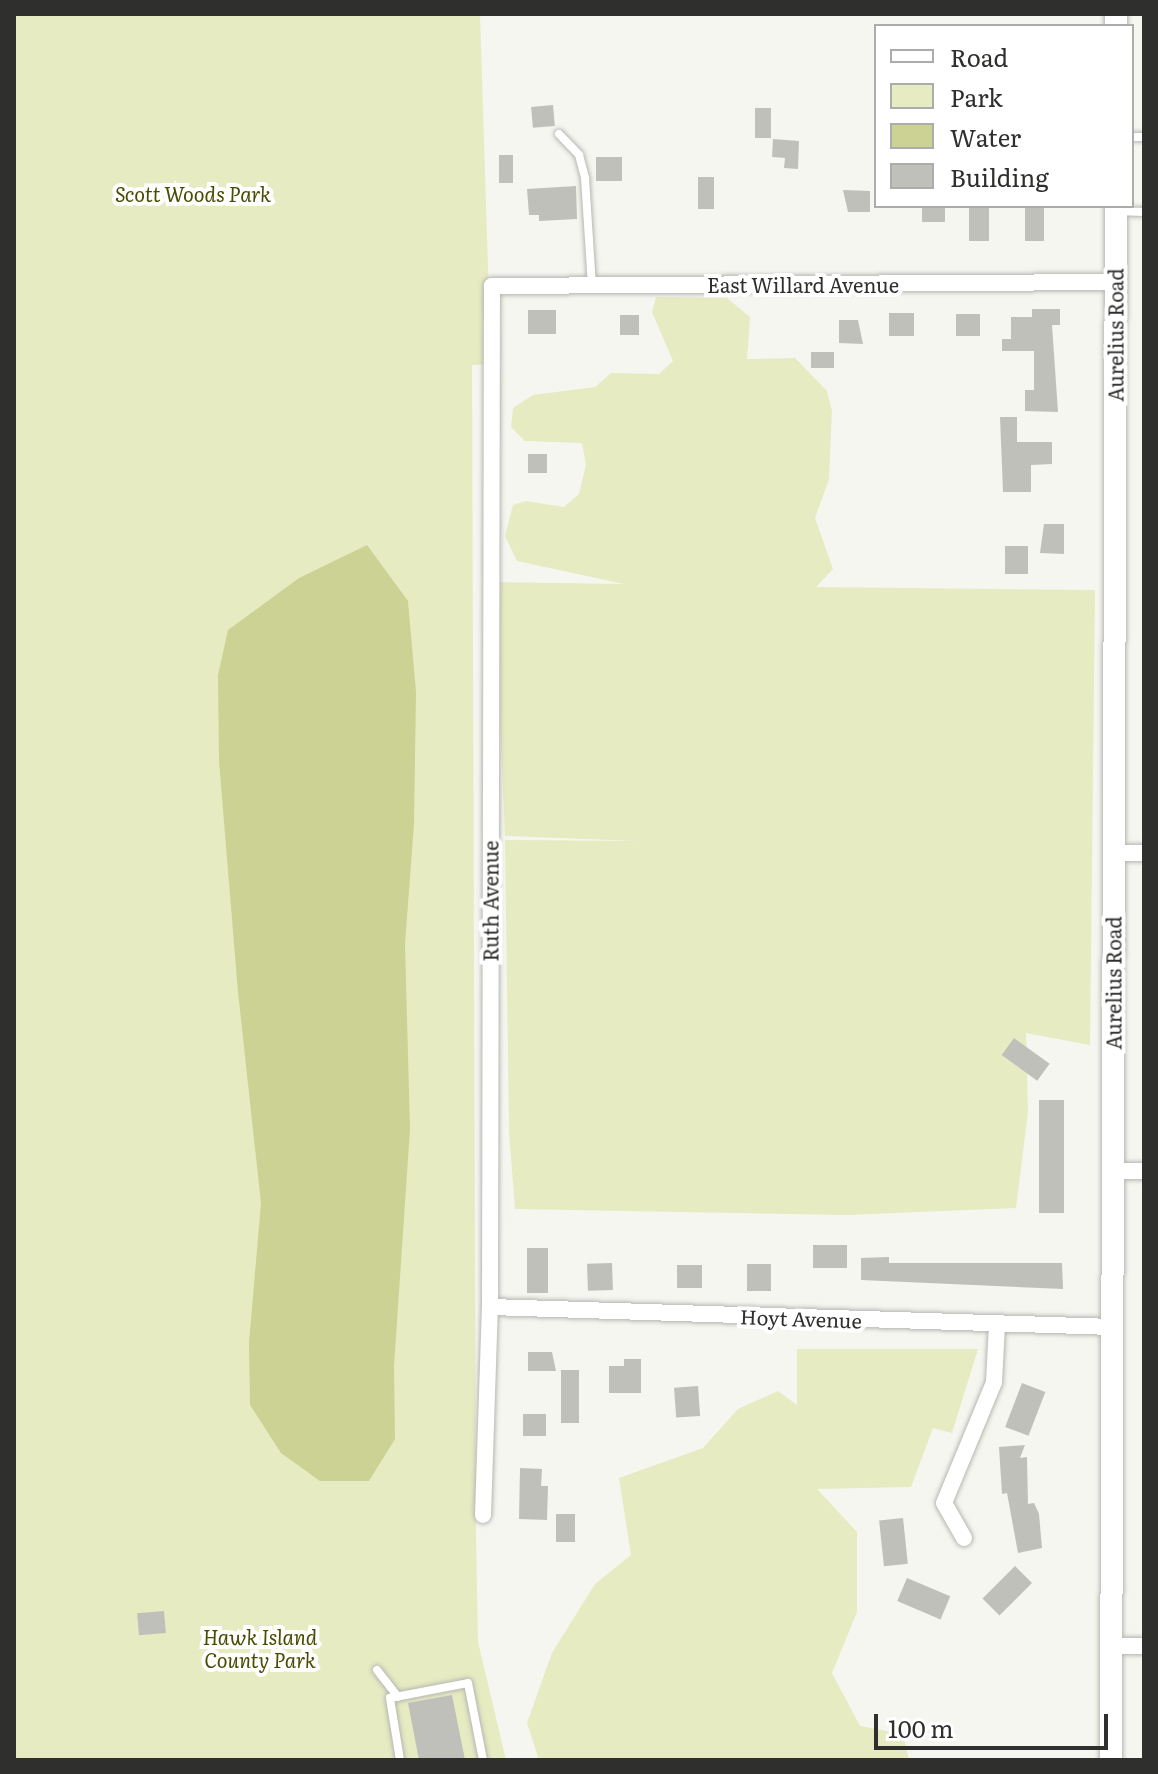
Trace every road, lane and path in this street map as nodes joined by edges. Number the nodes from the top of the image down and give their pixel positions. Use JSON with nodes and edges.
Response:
{"nodes":[{"id":1,"x":559,"y":134,"type":"dead end"},
{"id":2,"x":1116,"y":209,"type":"edge"},
{"id":3,"x":1144,"y":212,"type":"edge"},
{"id":4,"x":1115,"y":282,"type":"junction"},
{"id":5,"x":492,"y":286,"type":"joint"},
{"id":6,"x":592,"y":286,"type":"junction"},
{"id":7,"x":1114,"y":853,"type":"junction"},
{"id":8,"x":1144,"y":853,"type":"edge"},
{"id":9,"x":1113,"y":1171,"type":"junction"},
{"id":10,"x":1144,"y":1171,"type":"edge"},
{"id":11,"x":490,"y":1307,"type":"junction"},
{"id":12,"x":997,"y":1325,"type":"junction"},
{"id":13,"x":1112,"y":1327,"type":"junction"},
{"id":14,"x":483,"y":1515,"type":"dead end"},
{"id":15,"x":964,"y":1538,"type":"dead end"},
{"id":16,"x":1111,"y":1646,"type":"junction"},
{"id":17,"x":1144,"y":1646,"type":"edge"},
{"id":18,"x":377,"y":1670,"type":"dead end"},
{"id":19,"x":398,"y":1697,"type":"junction"},
{"id":20,"x":400,"y":1760,"type":"edge"},
{"id":21,"x":483,"y":1760,"type":"edge"},
{"id":22,"x":1111,"y":1760,"type":"edge"}],
"edges":[{"from":1,"to":6,"type":"lane"},
{"from":2,"to":3,"type":"lane"},
{"from":2,"to":4,"type":"street","name":"Aurelius Road"},
{"from":4,"to":6,"type":"street","name":"East Willard Avenue"},
{"from":4,"to":7,"type":"street","name":"Aurelius Road"},
{"from":5,"to":6,"type":"street","name":"East Willard Avenue"},
{"from":5,"to":11,"type":"street","name":"Ruth Avenue"},
{"from":7,"to":8,"type":"street"},
{"from":7,"to":9,"type":"street","name":"Aurelius Road"},
{"from":9,"to":10,"type":"street"},
{"from":9,"to":13,"type":"street","name":"Aurelius Road"},
{"from":11,"to":12,"type":"street","name":"Hoyt Avenue"},
{"from":11,"to":14,"type":"street","name":"Ruth Avenue"},
{"from":12,"to":13,"type":"street","name":"Hoyt Avenue"},
{"from":12,"to":15,"type":"street"},
{"from":13,"to":16,"type":"street","name":"Aurelius Road"},
{"from":16,"to":17,"type":"street"},
{"from":16,"to":22,"type":"street","name":"Aurelius Road"},
{"from":18,"to":19,"type":"lane"},
{"from":19,"to":20,"type":"lane"},
{"from":19,"to":21,"type":"lane"}]}
